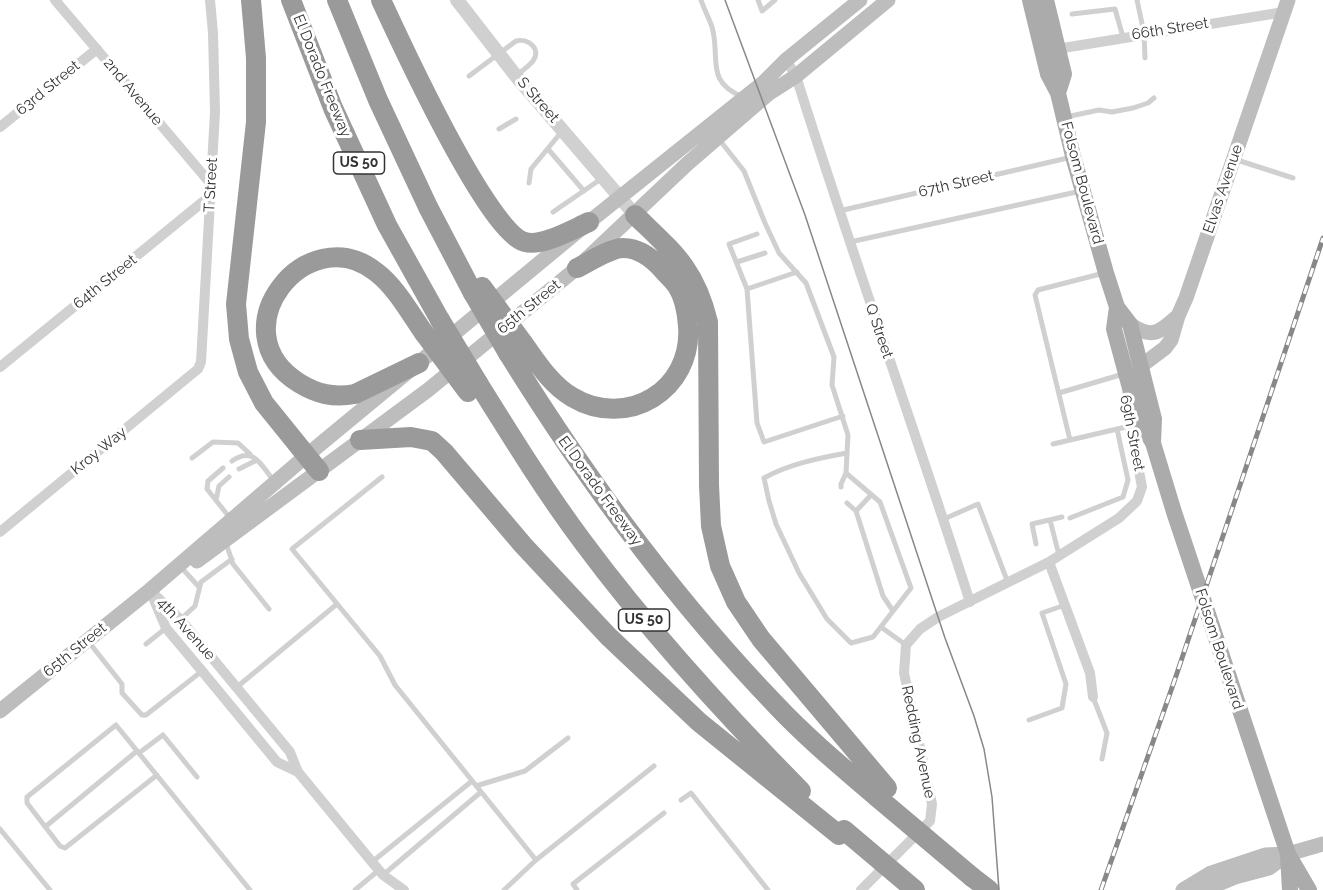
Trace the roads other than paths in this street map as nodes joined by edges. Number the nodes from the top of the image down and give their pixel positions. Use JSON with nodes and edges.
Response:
{"nodes":[{"id":1,"x":55,"y":0,"type":"edge"},
{"id":2,"x":210,"y":0,"type":"edge"},
{"id":3,"x":251,"y":0,"type":"edge"},
{"id":4,"x":291,"y":0,"type":"edge"},
{"id":5,"x":337,"y":0,"type":"edge"},
{"id":6,"x":381,"y":0,"type":"edge"},
{"id":7,"x":457,"y":0,"type":"edge"},
{"id":8,"x":701,"y":0,"type":"edge"},
{"id":9,"x":758,"y":0,"type":"edge"},
{"id":10,"x":775,"y":0,"type":"edge"},
{"id":11,"x":860,"y":0,"type":"edge"},
{"id":12,"x":888,"y":0,"type":"edge"},
{"id":13,"x":1030,"y":0,"type":"edge"},
{"id":14,"x":1046,"y":0,"type":"edge"},
{"id":15,"x":1137,"y":0,"type":"edge"},
{"id":16,"x":1286,"y":6,"type":"edge"},
{"id":17,"x":1072,"y":14,"type":"dead end"},
{"id":18,"x":1143,"y":33,"type":"junction"},
{"id":19,"x":1123,"y":37,"type":"junction"},
{"id":20,"x":97,"y":49,"type":"junction"},
{"id":21,"x":1057,"y":49,"type":"junction"},
{"id":22,"x":498,"y":53,"type":"junction"},
{"id":23,"x":1145,"y":58,"type":"dead end"},
{"id":24,"x":786,"y":60,"type":"junction"},
{"id":25,"x":469,"y":76,"type":"dead end"},
{"id":26,"x":516,"y":76,"type":"junction"},
{"id":27,"x":796,"y":76,"type":"junction"},
{"id":28,"x":1058,"y":93,"type":"junction"},
{"id":29,"x":744,"y":98,"type":"junction"},
{"id":30,"x":1154,"y":98,"type":"dead end"},
{"id":31,"x":1065,"y":118,"type":"junction"},
{"id":32,"x":516,"y":119,"type":"dead end"},
{"id":33,"x":0,"y":127,"type":"edge"},
{"id":34,"x":499,"y":129,"type":"dead end"},
{"id":35,"x":563,"y":130,"type":"junction"},
{"id":36,"x":718,"y":138,"type":"junction"},
{"id":37,"x":548,"y":148,"type":"junction"},
{"id":38,"x":1073,"y":156,"type":"junction"},
{"id":39,"x":1234,"y":158,"type":"junction"},
{"id":40,"x":603,"y":178,"type":"junction"},
{"id":41,"x":1293,"y":178,"type":"dead end"},
{"id":42,"x":530,"y":183,"type":"dead end"},
{"id":43,"x":211,"y":184,"type":"junction"},
{"id":44,"x":1083,"y":190,"type":"junction"},
{"id":45,"x":584,"y":191,"type":"junction"},
{"id":46,"x":210,"y":196,"type":"junction"},
{"id":47,"x":620,"y":199,"type":"junction"},
{"id":48,"x":838,"y":211,"type":"junction"},
{"id":49,"x":553,"y":212,"type":"dead end"},
{"id":50,"x":635,"y":215,"type":"junction"},
{"id":51,"x":589,"y":222,"type":"junction"},
{"id":52,"x":758,"y":234,"type":"dead end"},
{"id":53,"x":849,"y":242,"type":"junction"},
{"id":54,"x":765,"y":253,"type":"dead end"},
{"id":55,"x":737,"y":262,"type":"junction"},
{"id":56,"x":577,"y":267,"type":"junction"},
{"id":57,"x":796,"y":272,"type":"junction"},
{"id":58,"x":1106,"y":273,"type":"junction"},
{"id":59,"x":747,"y":288,"type":"junction"},
{"id":60,"x":1178,"y":316,"type":"junction"},
{"id":61,"x":1122,"y":327,"type":"junction"},
{"id":62,"x":515,"y":348,"type":"junction"},
{"id":63,"x":419,"y":363,"type":"junction"},
{"id":64,"x":1141,"y":366,"type":"junction"},
{"id":65,"x":0,"y":367,"type":"edge"},
{"id":66,"x":198,"y":369,"type":"joint"},
{"id":67,"x":1120,"y":375,"type":"junction"},
{"id":68,"x":473,"y":387,"type":"junction"},
{"id":69,"x":1059,"y":393,"type":"junction"},
{"id":70,"x":843,"y":416,"type":"junction"},
{"id":71,"x":1131,"y":426,"type":"junction"},
{"id":72,"x":1117,"y":429,"type":"junction"},
{"id":73,"x":360,"y":440,"type":"junction"},
{"id":74,"x":1070,"y":440,"type":"junction"},
{"id":75,"x":1153,"y":443,"type":"junction"},
{"id":76,"x":1053,"y":444,"type":"dead end"},
{"id":77,"x":847,"y":453,"type":"junction"},
{"id":78,"x":250,"y":454,"type":"junction"},
{"id":79,"x":306,"y":456,"type":"junction"},
{"id":80,"x":192,"y":458,"type":"dead end"},
{"id":81,"x":257,"y":460,"type":"junction"},
{"id":82,"x":232,"y":461,"type":"dead end"},
{"id":83,"x":223,"y":468,"type":"dead end"},
{"id":84,"x":239,"y":469,"type":"dead end"},
{"id":85,"x":320,"y":471,"type":"junction"},
{"id":86,"x":846,"y":473,"type":"junction"},
{"id":87,"x":229,"y":477,"type":"dead end"},
{"id":88,"x":382,"y":477,"type":"dead end"},
{"id":89,"x":275,"y":482,"type":"junction"},
{"id":90,"x":842,"y":486,"type":"dead end"},
{"id":91,"x":871,"y":495,"type":"junction"},
{"id":92,"x":216,"y":500,"type":"junction"},
{"id":93,"x":847,"y":503,"type":"dead end"},
{"id":94,"x":856,"y":510,"type":"junction"},
{"id":95,"x":1062,"y":517,"type":"dead end"},
{"id":96,"x":1070,"y":518,"type":"dead end"},
{"id":97,"x":944,"y":519,"type":"junction"},
{"id":98,"x":232,"y":520,"type":"junction"},
{"id":99,"x":1050,"y":520,"type":"junction"},
{"id":100,"x":0,"y":532,"type":"edge"},
{"id":101,"x":225,"y":540,"type":"junction"},
{"id":102,"x":1036,"y":544,"type":"dead end"},
{"id":103,"x":1059,"y":555,"type":"junction"},
{"id":104,"x":232,"y":559,"type":"junction"},
{"id":105,"x":1049,"y":562,"type":"junction"},
{"id":106,"x":181,"y":567,"type":"junction"},
{"id":107,"x":1008,"y":583,"type":"junction"},
{"id":108,"x":199,"y":587,"type":"junction"},
{"id":109,"x":150,"y":590,"type":"junction"},
{"id":110,"x":970,"y":602,"type":"junction"},
{"id":111,"x":337,"y":604,"type":"junction"},
{"id":112,"x":1065,"y":605,"type":"junction"},
{"id":113,"x":269,"y":609,"type":"dead end"},
{"id":114,"x":893,"y":611,"type":"junction"},
{"id":115,"x":180,"y":619,"type":"junction"},
{"id":116,"x":881,"y":627,"type":"junction"},
{"id":117,"x":166,"y":628,"type":"junction"},
{"id":118,"x":87,"y":640,"type":"junction"},
{"id":119,"x":146,"y":644,"type":"dead end"},
{"id":120,"x":906,"y":645,"type":"junction"},
{"id":121,"x":202,"y":671,"type":"junction"},
{"id":122,"x":237,"y":687,"type":"junction"},
{"id":123,"x":1093,"y":697,"type":"joint"},
{"id":124,"x":0,"y":711,"type":"edge"},
{"id":125,"x":1029,"y":720,"type":"dead end"},
{"id":126,"x":568,"y":738,"type":"dead end"},
{"id":127,"x":138,"y":752,"type":"junction"},
{"id":128,"x":1102,"y":759,"type":"dead end"},
{"id":129,"x":654,"y":766,"type":"dead end"},
{"id":130,"x":298,"y":772,"type":"junction"},
{"id":131,"x":157,"y":775,"type":"junction"},
{"id":132,"x":197,"y":777,"type":"dead end"},
{"id":133,"x":474,"y":783,"type":"junction"},
{"id":134,"x":481,"y":792,"type":"junction"},
{"id":135,"x":882,"y":793,"type":"junction"},
{"id":136,"x":681,"y":800,"type":"dead end"},
{"id":137,"x":664,"y":813,"type":"dead end"},
{"id":138,"x":45,"y":826,"type":"junction"},
{"id":139,"x":0,"y":829,"type":"edge"},
{"id":140,"x":842,"y":833,"type":"junction"},
{"id":141,"x":1323,"y":844,"type":"edge"},
{"id":142,"x":1288,"y":854,"type":"junction"},
{"id":143,"x":536,"y":860,"type":"junction"},
{"id":144,"x":378,"y":869,"type":"junction"},
{"id":145,"x":865,"y":889,"type":"edge"},
{"id":146,"x":50,"y":890,"type":"edge"},
{"id":147,"x":250,"y":890,"type":"edge"},
{"id":148,"x":355,"y":890,"type":"edge"},
{"id":149,"x":405,"y":890,"type":"edge"},
{"id":150,"x":504,"y":890,"type":"edge"},
{"id":151,"x":577,"y":890,"type":"edge"},
{"id":152,"x":768,"y":890,"type":"edge"},
{"id":153,"x":914,"y":890,"type":"edge"},
{"id":154,"x":989,"y":890,"type":"edge"},
{"id":155,"x":1183,"y":890,"type":"edge"},
{"id":156,"x":1204,"y":890,"type":"edge"},
{"id":157,"x":1290,"y":890,"type":"edge"},
{"id":158,"x":1309,"y":890,"type":"edge"}],
"edges":[{"from":1,"to":20,"type":"street","name":"2nd Avenue"},
{"from":2,"to":43,"type":"street","name":"T Street"},
{"from":3,"to":79,"type":"highway"},
{"from":4,"to":68,"type":"highway","name":"El Dorado Freeway","number":"US 50","bridge":true},
{"from":5,"to":62,"type":"highway","name":"El Dorado Freeway","number":"US 50","bridge":true},
{"from":6,"to":51,"type":"highway"},
{"from":7,"to":22,"type":"street","name":"S Street"},
{"from":8,"to":29,"type":"lane"},
{"from":9,"to":10,"type":"lane"},
{"from":11,"to":24,"type":"main road","name":"65th Street"},
{"from":12,"to":27,"type":"main road","name":"65th Street"},
{"from":13,"to":28,"type":"main road","name":"Folsom Boulevard"},
{"from":14,"to":21,"type":"main road","name":"Folsom Boulevard"},
{"from":15,"to":18,"type":"lane"},
{"from":16,"to":18,"type":"street","name":"66th Street"},
{"from":16,"to":39,"type":"main road","name":"Elvas Avenue"},
{"from":17,"to":19,"type":"lane"},
{"from":18,"to":19,"type":"street","name":"66th Street"},
{"from":18,"to":23,"type":"lane"},
{"from":19,"to":21,"type":"street","name":"66th Street"},
{"from":20,"to":33,"type":"street","name":"63rd Street"},
{"from":20,"to":43,"type":"street","name":"2nd Avenue"},
{"from":21,"to":28,"type":"main road","name":"Folsom Boulevard"},
{"from":22,"to":25,"type":"lane"},
{"from":22,"to":26,"type":"street","name":"S Street"},
{"from":22,"to":26,"type":"lane"},
{"from":24,"to":27,"type":"street","name":"Q Street"},
{"from":24,"to":29,"type":"main road","name":"65th Street"},
{"from":26,"to":35,"type":"street","name":"S Street"},
{"from":27,"to":36,"type":"main road","name":"65th Street"},
{"from":27,"to":48,"type":"street","name":"Q Street"},
{"from":28,"to":31,"type":"main road","name":"Folsom Boulevard"},
{"from":29,"to":47,"type":"main road","name":"65th Street"},
{"from":30,"to":31,"type":"lane"},
{"from":31,"to":38,"type":"main road","name":"Folsom Boulevard"},
{"from":32,"to":34,"type":"lane"},
{"from":35,"to":37,"type":"lane"},
{"from":35,"to":40,"type":"street","name":"S Street"},
{"from":36,"to":50,"type":"main road","name":"65th Street"},
{"from":36,"to":57,"type":"lane"},
{"from":37,"to":42,"type":"lane"},
{"from":37,"to":45,"type":"lane"},
{"from":38,"to":44,"type":"main road","name":"Folsom Boulevard"},
{"from":38,"to":48,"type":"lane","name":"67th Street"},
{"from":39,"to":41,"type":"lane"},
{"from":39,"to":60,"type":"main road","name":"Elvas Avenue"},
{"from":40,"to":45,"type":"lane"},
{"from":40,"to":47,"type":"street","name":"S Street"},
{"from":43,"to":46,"type":"street","name":"T Street"},
{"from":44,"to":53,"type":"lane"},
{"from":44,"to":58,"type":"main road","name":"Folsom Boulevard"},
{"from":45,"to":49,"type":"lane"},
{"from":46,"to":65,"type":"street","name":"64th Street"},
{"from":46,"to":66,"type":"street","name":"T Street"},
{"from":47,"to":50,"type":"street","name":"S Street"},
{"from":47,"to":51,"type":"main road","name":"65th Street"},
{"from":48,"to":53,"type":"street","name":"Q Street"},
{"from":50,"to":56,"type":"main road","name":"65th Street"},
{"from":50,"to":135,"type":"highway"},
{"from":51,"to":63,"type":"main road","name":"65th Street"},
{"from":52,"to":55,"type":"lane"},
{"from":53,"to":97,"type":"street","name":"Q Street"},
{"from":54,"to":55,"type":"lane"},
{"from":55,"to":59,"type":"lane"},
{"from":56,"to":62,"type":"highway"},
{"from":56,"to":73,"type":"main road","name":"65th Street"},
{"from":57,"to":59,"type":"lane"},
{"from":57,"to":70,"type":"lane"},
{"from":58,"to":61,"type":"main road","name":"Folsom Boulevard"},
{"from":58,"to":69,"type":"lane"},
{"from":59,"to":70,"type":"lane"},
{"from":60,"to":61,"type":"main road"},
{"from":60,"to":64,"type":"main road","name":"Elvas Avenue"},
{"from":61,"to":64,"type":"main road","name":"Folsom Boulevard"},
{"from":61,"to":67,"type":"street","name":"69th Street"},
{"from":61,"to":75,"type":"main road","name":"Folsom Boulevard"},
{"from":62,"to":135,"type":"highway","name":"El Dorado Freeway","number":"US 50"},
{"from":63,"to":68,"type":"highway","bridge":true},
{"from":63,"to":79,"type":"main road","name":"65th Street"},
{"from":64,"to":75,"type":"main road","name":"Folsom Boulevard"},
{"from":66,"to":100,"type":"street","name":"Kroy Way"},
{"from":67,"to":69,"type":"lane"},
{"from":67,"to":71,"type":"street","name":"69th Street"},
{"from":68,"to":140,"type":"highway","name":"El Dorado Freeway","number":"US 50"},
{"from":69,"to":74,"type":"lane"},
{"from":70,"to":77,"type":"lane"},
{"from":71,"to":72,"type":"lane"},
{"from":71,"to":103,"type":"street","name":"69th Street"},
{"from":72,"to":74,"type":"lane"},
{"from":72,"to":96,"type":"lane"},
{"from":73,"to":85,"type":"main road","name":"65th Street"},
{"from":73,"to":140,"type":"highway"},
{"from":74,"to":76,"type":"lane"},
{"from":75,"to":142,"type":"main road","name":"Folsom Boulevard"},
{"from":77,"to":86,"type":"lane"},
{"from":77,"to":116,"type":"lane"},
{"from":78,"to":80,"type":"lane"},
{"from":78,"to":81,"type":"lane"},
{"from":78,"to":82,"type":"lane"},
{"from":79,"to":85,"type":"highway"},
{"from":79,"to":89,"type":"main road","name":"65th Street"},
{"from":81,"to":84,"type":"lane"},
{"from":81,"to":89,"type":"lane"},
{"from":83,"to":92,"type":"lane"},
{"from":85,"to":101,"type":"main road","name":"65th Street"},
{"from":86,"to":90,"type":"lane"},
{"from":86,"to":91,"type":"lane"},
{"from":87,"to":92,"type":"lane"},
{"from":88,"to":111,"type":"lane"},
{"from":89,"to":98,"type":"main road","name":"65th Street"},
{"from":91,"to":94,"type":"lane"},
{"from":91,"to":114,"type":"lane"},
{"from":92,"to":98,"type":"lane"},
{"from":93,"to":94,"type":"lane"},
{"from":94,"to":114,"type":"lane"},
{"from":95,"to":99,"type":"lane"},
{"from":97,"to":107,"type":"lane"},
{"from":97,"to":110,"type":"street","name":"Q Street"},
{"from":98,"to":106,"type":"main road","name":"65th Street"},
{"from":99,"to":102,"type":"lane"},
{"from":99,"to":103,"type":"lane"},
{"from":101,"to":104,"type":"lane"},
{"from":101,"to":106,"type":"main road","name":"65th Street"},
{"from":103,"to":105,"type":"street","name":"69th Street"},
{"from":104,"to":108,"type":"lane"},
{"from":104,"to":113,"type":"lane"},
{"from":105,"to":107,"type":"street","name":"69th Street"},
{"from":105,"to":112,"type":"street"},
{"from":106,"to":108,"type":"lane"},
{"from":106,"to":109,"type":"main road","name":"65th Street"},
{"from":107,"to":110,"type":"street","name":"69th Street"},
{"from":108,"to":115,"type":"lane"},
{"from":109,"to":115,"type":"street","name":"4th Avenue"},
{"from":109,"to":117,"type":"street","name":"4th Avenue"},
{"from":109,"to":118,"type":"main road","name":"65th Street"},
{"from":110,"to":120,"type":"street"},
{"from":111,"to":122,"type":"lane"},
{"from":111,"to":133,"type":"lane"},
{"from":112,"to":123,"type":"street"},
{"from":112,"to":125,"type":"lane"},
{"from":114,"to":116,"type":"lane"},
{"from":115,"to":122,"type":"street","name":"4th Avenue"},
{"from":116,"to":120,"type":"lane"},
{"from":117,"to":119,"type":"lane"},
{"from":117,"to":121,"type":"street","name":"4th Avenue"},
{"from":118,"to":121,"type":"lane"},
{"from":118,"to":124,"type":"main road","name":"65th Street"},
{"from":120,"to":145,"type":"street","name":"Redding Avenue"},
{"from":121,"to":130,"type":"street","name":"4th Avenue"},
{"from":122,"to":130,"type":"street","name":"4th Avenue"},
{"from":123,"to":128,"type":"lane"},
{"from":126,"to":133,"type":"lane"},
{"from":127,"to":131,"type":"lane"},
{"from":127,"to":132,"type":"lane"},
{"from":127,"to":138,"type":"lane"},
{"from":127,"to":138,"type":"lane"},
{"from":129,"to":143,"type":"lane"},
{"from":130,"to":144,"type":"street","name":"4th Avenue"},
{"from":131,"to":138,"type":"lane"},
{"from":131,"to":147,"type":"lane"},
{"from":133,"to":134,"type":"lane"},
{"from":133,"to":144,"type":"lane"},
{"from":134,"to":143,"type":"lane"},
{"from":134,"to":144,"type":"lane"},
{"from":135,"to":154,"type":"highway","bridge":true},
{"from":136,"to":152,"type":"lane"},
{"from":137,"to":151,"type":"lane"},
{"from":139,"to":146,"type":"lane"},
{"from":140,"to":153,"type":"highway","bridge":true},
{"from":141,"to":142,"type":"main road"},
{"from":142,"to":155,"type":"main road"},
{"from":142,"to":156,"type":"main road"},
{"from":142,"to":157,"type":"main road","name":"Folsom Boulevard"},
{"from":142,"to":158,"type":"main road","name":"Folsom Boulevard"},
{"from":143,"to":150,"type":"lane"},
{"from":144,"to":148,"type":"lane"},
{"from":144,"to":149,"type":"street","name":"4th Avenue"}]}
